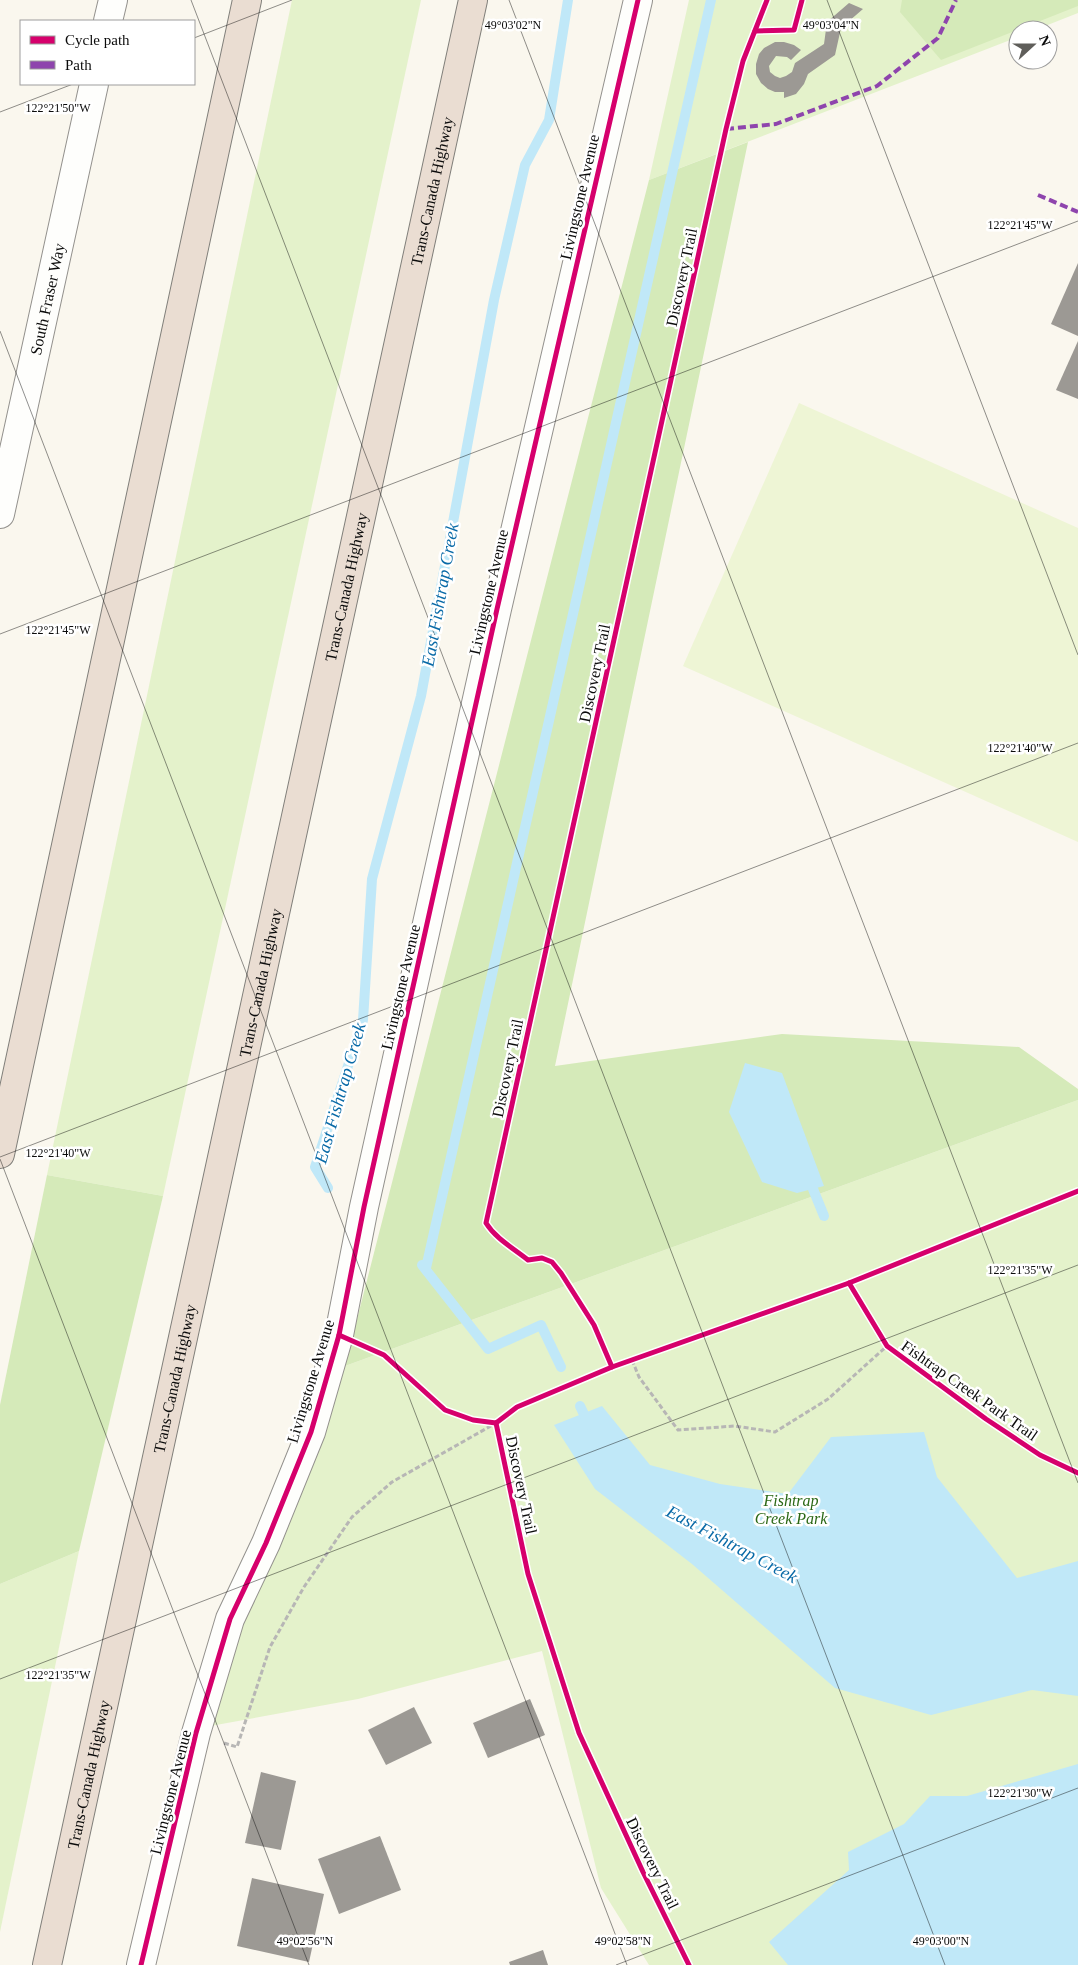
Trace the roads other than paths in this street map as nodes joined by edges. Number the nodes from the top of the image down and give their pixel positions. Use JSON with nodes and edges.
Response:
{"nodes":[{"id":1,"x":113,"y":0,"type":"edge"},
{"id":2,"x":247,"y":0,"type":"edge"},
{"id":3,"x":473,"y":0,"type":"edge"},
{"id":4,"x":638,"y":0,"type":"edge"},
{"id":5,"x":108,"y":20,"type":"edge"},
{"id":6,"x":94,"y":85,"type":"edge"},
{"id":7,"x":3,"y":484,"type":"edge"},
{"id":8,"x":0,"y":514,"type":"edge"},
{"id":9,"x":0,"y":1154,"type":"edge"},
{"id":10,"x":47,"y":1965,"type":"edge"},
{"id":11,"x":141,"y":1965,"type":"edge"}],
"edges":[{"from":1,"to":5,"type":"street"},
{"from":2,"to":9,"type":"highway"},
{"from":3,"to":10,"type":"highway","name":"Trans-Canada Highway"},
{"from":4,"to":11,"type":"street","name":"Livingstone Avenue"},
{"from":6,"to":7,"type":"street","name":"South Fraser Way"},
{"from":7,"to":8,"type":"street","name":"South Fraser Way"}]}
